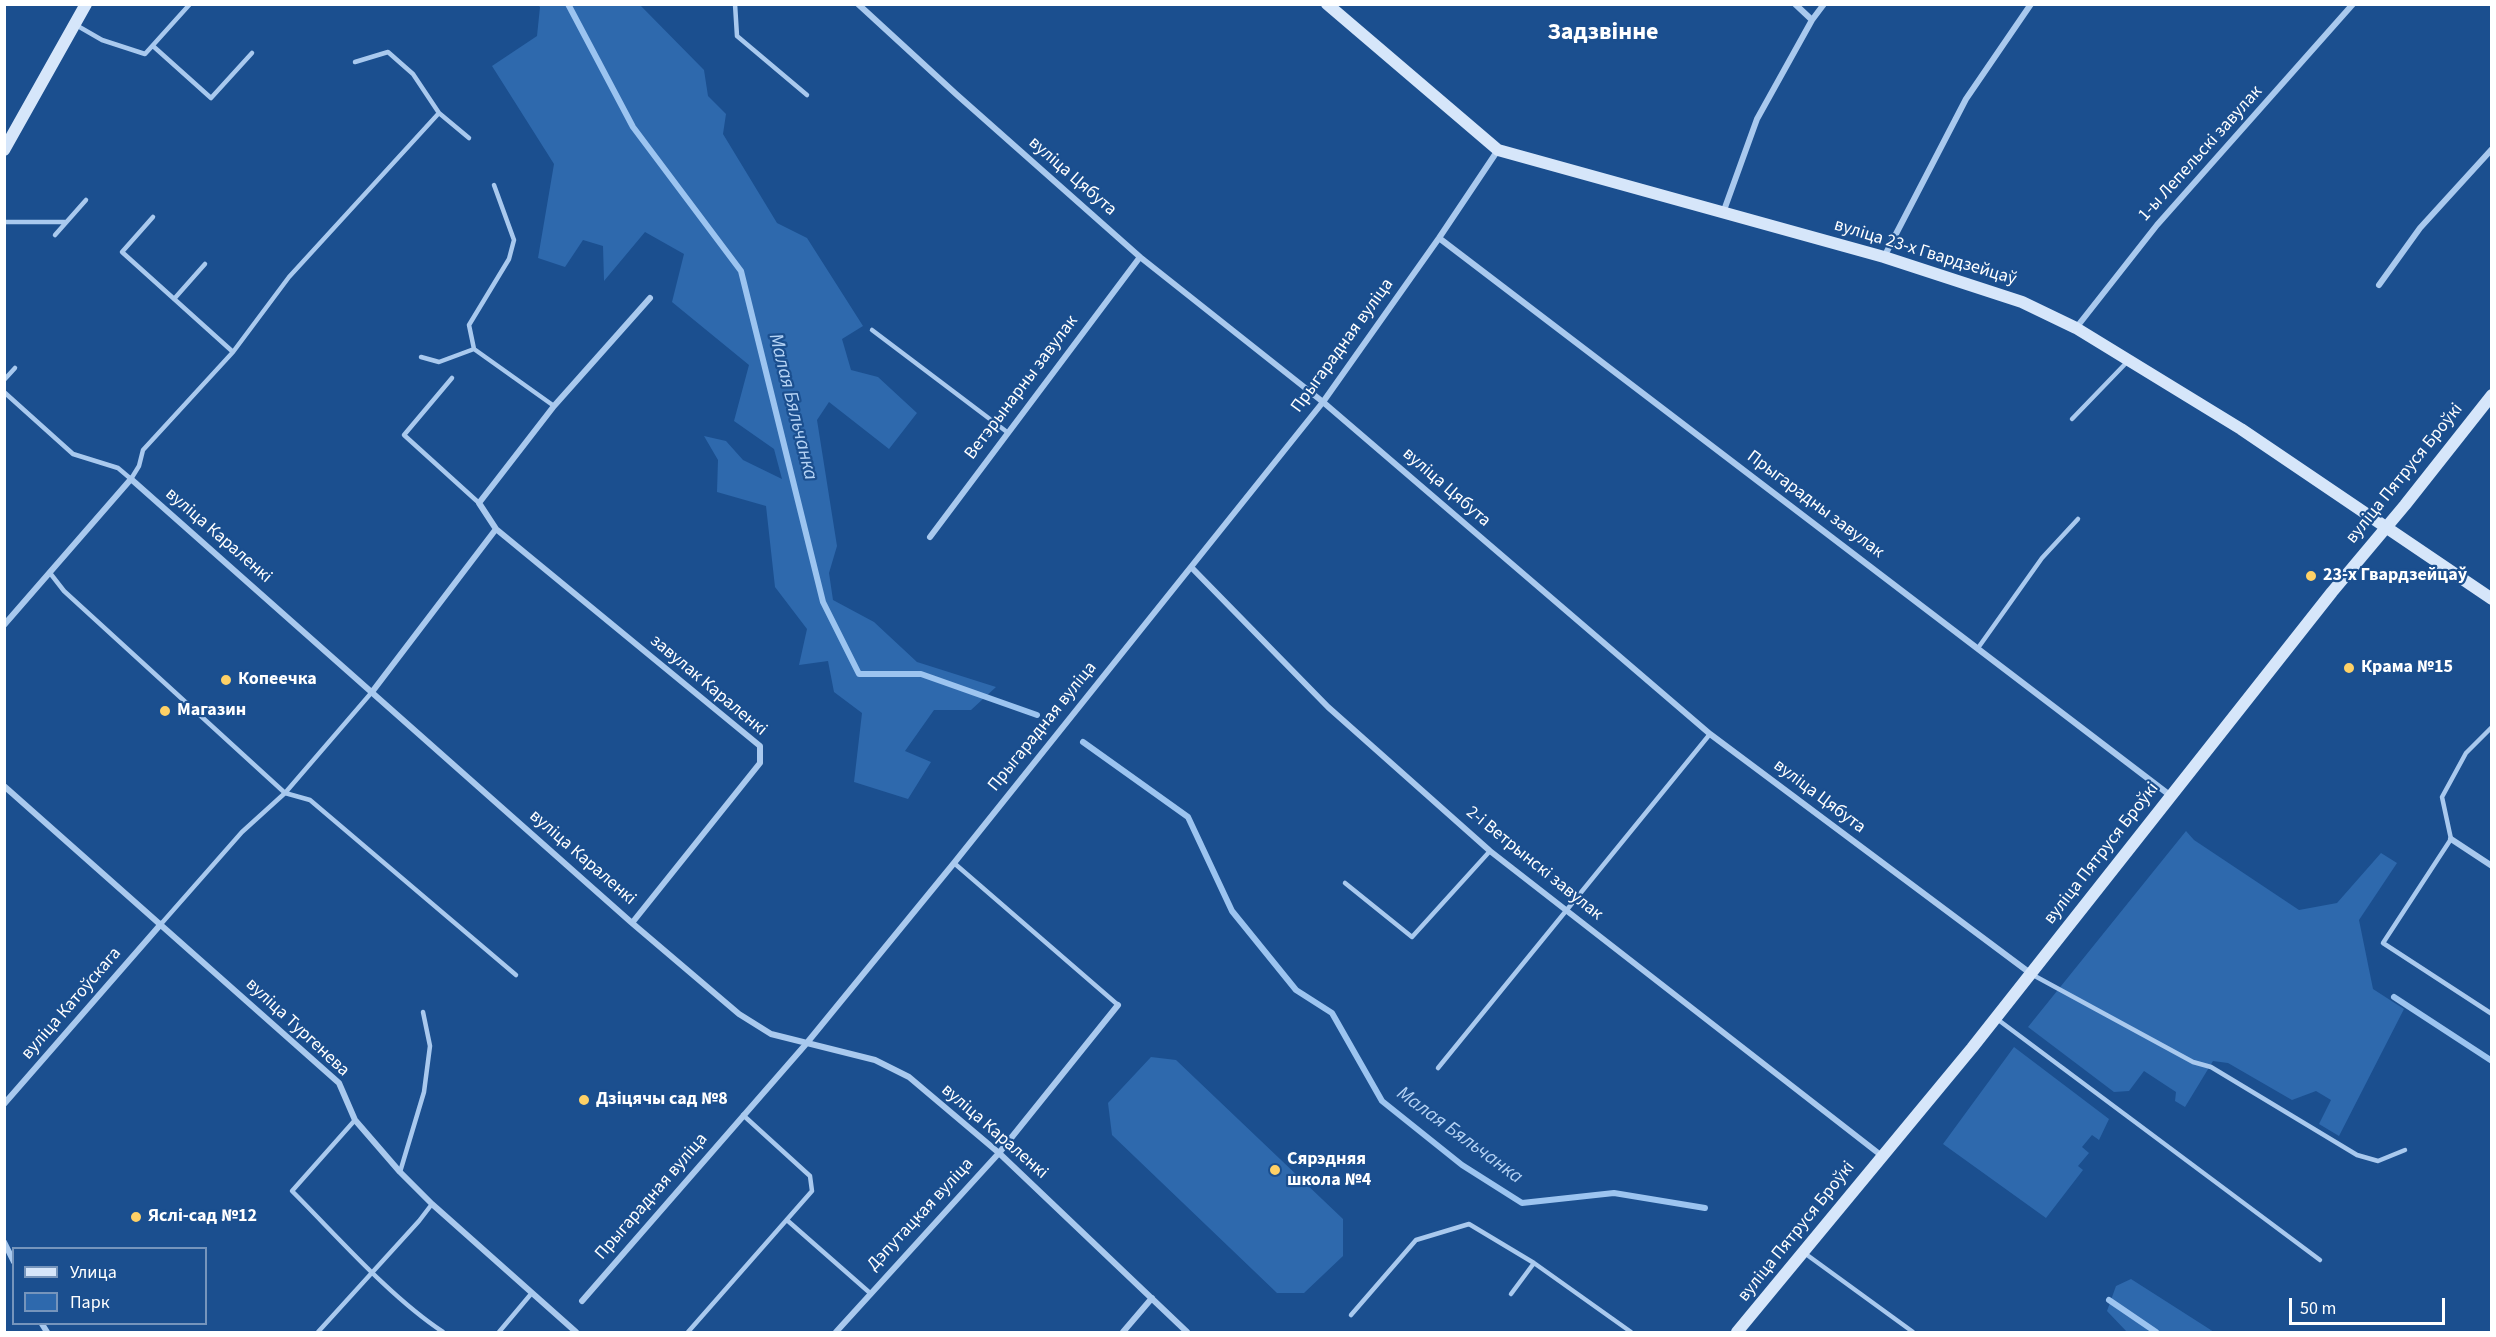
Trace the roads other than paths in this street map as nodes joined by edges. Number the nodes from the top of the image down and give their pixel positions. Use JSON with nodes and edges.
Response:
{"nodes":[{"id":1,"x":86,"y":4,"type":"edge"},
{"id":2,"x":190,"y":4,"type":"edge"},
{"id":3,"x":735,"y":4,"type":"edge"},
{"id":4,"x":858,"y":4,"type":"edge"},
{"id":5,"x":1327,"y":4,"type":"edge"},
{"id":6,"x":1795,"y":4,"type":"edge"},
{"id":7,"x":1824,"y":4,"type":"edge"},
{"id":8,"x":2031,"y":4,"type":"edge"},
{"id":9,"x":2353,"y":4,"type":"edge"},
{"id":10,"x":1812,"y":21,"type":"junction"},
{"id":11,"x":74,"y":24,"type":"junction"},
{"id":12,"x":153,"y":45,"type":"junction"},
{"id":13,"x":252,"y":53,"type":"dead end"},
{"id":14,"x":355,"y":62,"type":"dead end"},
{"id":15,"x":807,"y":95,"type":"dead end"},
{"id":16,"x":439,"y":113,"type":"junction"},
{"id":17,"x":469,"y":138,"type":"dead end"},
{"id":18,"x":2492,"y":149,"type":"edge"},
{"id":19,"x":4,"y":150,"type":"edge"},
{"id":20,"x":1498,"y":150,"type":"junction"},
{"id":21,"x":494,"y":185,"type":"dead end"},
{"id":22,"x":87,"y":200,"type":"dead end"},
{"id":23,"x":1723,"y":213,"type":"junction"},
{"id":24,"x":153,"y":217,"type":"dead end"},
{"id":25,"x":4,"y":222,"type":"edge"},
{"id":26,"x":66,"y":222,"type":"junction"},
{"id":27,"x":55,"y":235,"type":"dead end"},
{"id":28,"x":1440,"y":238,"type":"junction"},
{"id":29,"x":1140,"y":257,"type":"junction"},
{"id":30,"x":1884,"y":257,"type":"junction"},
{"id":31,"x":205,"y":264,"type":"dead end"},
{"id":32,"x":2379,"y":285,"type":"dead end"},
{"id":33,"x":650,"y":298,"type":"dead end"},
{"id":34,"x":174,"y":299,"type":"junction"},
{"id":35,"x":2076,"y":327,"type":"junction"},
{"id":36,"x":872,"y":330,"type":"dead end"},
{"id":37,"x":474,"y":349,"type":"junction"},
{"id":38,"x":233,"y":352,"type":"junction"},
{"id":39,"x":421,"y":357,"type":"dead end"},
{"id":40,"x":2128,"y":361,"type":"junction"},
{"id":41,"x":15,"y":368,"type":"dead end"},
{"id":42,"x":452,"y":378,"type":"dead end"},
{"id":43,"x":4,"y":380,"type":"edge"},
{"id":44,"x":4,"y":392,"type":"edge"},
{"id":45,"x":2492,"y":396,"type":"edge"},
{"id":46,"x":1323,"y":402,"type":"junction"},
{"id":47,"x":554,"y":406,"type":"junction"},
{"id":48,"x":2072,"y":419,"type":"dead end"},
{"id":49,"x":1007,"y":432,"type":"junction"},
{"id":50,"x":130,"y":479,"type":"junction"},
{"id":51,"x":479,"y":503,"type":"junction"},
{"id":52,"x":2078,"y":519,"type":"dead end"},
{"id":53,"x":2386,"y":527,"type":"junction"},
{"id":54,"x":496,"y":530,"type":"junction"},
{"id":55,"x":930,"y":537,"type":"dead end"},
{"id":56,"x":1191,"y":567,"type":"junction"},
{"id":57,"x":50,"y":573,"type":"junction"},
{"id":58,"x":2492,"y":599,"type":"edge"},
{"id":59,"x":4,"y":625,"type":"edge"},
{"id":60,"x":1978,"y":648,"type":"junction"},
{"id":61,"x":372,"y":692,"type":"junction"},
{"id":62,"x":2492,"y":727,"type":"edge"},
{"id":63,"x":1710,"y":734,"type":"junction"},
{"id":64,"x":4,"y":786,"type":"edge"},
{"id":65,"x":285,"y":794,"type":"junction"},
{"id":66,"x":2171,"y":796,"type":"junction"},
{"id":67,"x":2451,"y":840,"type":"junction"},
{"id":68,"x":1490,"y":851,"type":"junction"},
{"id":69,"x":954,"y":863,"type":"junction"},
{"id":70,"x":2492,"y":866,"type":"edge"},
{"id":71,"x":1345,"y":883,"type":"dead end"},
{"id":72,"x":1568,"y":910,"type":"junction"},
{"id":73,"x":632,"y":923,"type":"junction"},
{"id":74,"x":161,"y":924,"type":"junction"},
{"id":75,"x":2030,"y":973,"type":"junction"},
{"id":76,"x":516,"y":975,"type":"dead end"},
{"id":77,"x":1118,"y":1005,"type":"joint"},
{"id":78,"x":423,"y":1012,"type":"dead end"},
{"id":79,"x":2492,"y":1014,"type":"edge"},
{"id":80,"x":1995,"y":1018,"type":"junction"},
{"id":81,"x":806,"y":1044,"type":"junction"},
{"id":82,"x":1438,"y":1068,"type":"dead end"},
{"id":83,"x":4,"y":1104,"type":"edge"},
{"id":84,"x":743,"y":1115,"type":"junction"},
{"id":85,"x":355,"y":1120,"type":"junction"},
{"id":86,"x":2405,"y":1150,"type":"dead end"},
{"id":87,"x":999,"y":1153,"type":"junction"},
{"id":88,"x":1882,"y":1156,"type":"junction"},
{"id":89,"x":400,"y":1172,"type":"junction"},
{"id":90,"x":432,"y":1204,"type":"junction"},
{"id":91,"x":788,"y":1221,"type":"junction"},
{"id":92,"x":4,"y":1242,"type":"edge"},
{"id":93,"x":1803,"y":1252,"type":"junction"},
{"id":94,"x":12,"y":1258,"type":"edge"},
{"id":95,"x":2320,"y":1260,"type":"dead end"},
{"id":96,"x":1534,"y":1263,"type":"junction"},
{"id":97,"x":374,"y":1272,"type":"junction"},
{"id":98,"x":870,"y":1293,"type":"junction"},
{"id":99,"x":531,"y":1294,"type":"junction"},
{"id":100,"x":1511,"y":1294,"type":"dead end"},
{"id":101,"x":1152,"y":1298,"type":"junction"},
{"id":102,"x":582,"y":1301,"type":"dead end"},
{"id":103,"x":1351,"y":1315,"type":"dead end"},
{"id":104,"x":318,"y":1332,"type":"edge"},
{"id":105,"x":443,"y":1332,"type":"edge"},
{"id":106,"x":499,"y":1332,"type":"edge"},
{"id":107,"x":576,"y":1332,"type":"edge"},
{"id":108,"x":688,"y":1332,"type":"edge"},
{"id":109,"x":836,"y":1332,"type":"edge"},
{"id":110,"x":1123,"y":1332,"type":"edge"},
{"id":111,"x":1187,"y":1332,"type":"edge"},
{"id":112,"x":1631,"y":1332,"type":"edge"},
{"id":113,"x":1737,"y":1332,"type":"edge"},
{"id":114,"x":1913,"y":1332,"type":"edge"}],
"edges":[{"from":1,"to":11,"type":"street"},
{"from":2,"to":12,"type":"lane"},
{"from":3,"to":15,"type":"lane"},
{"from":4,"to":29,"type":"street","name":"вуліца Цябута"},
{"from":5,"to":20,"type":"street","name":"вуліца 23-х Гвардзейцаў"},
{"from":6,"to":10,"type":"street"},
{"from":7,"to":10,"type":"street"},
{"from":8,"to":30,"type":"street"},
{"from":9,"to":35,"type":"street","name":"1-ы Лепельскі завулак"},
{"from":10,"to":23,"type":"street"},
{"from":11,"to":12,"type":"lane"},
{"from":11,"to":19,"type":"street"},
{"from":12,"to":13,"type":"lane"},
{"from":14,"to":16,"type":"lane"},
{"from":16,"to":17,"type":"lane"},
{"from":16,"to":38,"type":"lane"},
{"from":18,"to":32,"type":"street"},
{"from":20,"to":23,"type":"street","name":"вуліца 23-х Гвардзейцаў"},
{"from":20,"to":28,"type":"street","name":"Прыгарадная вуліца"},
{"from":21,"to":37,"type":"lane"},
{"from":22,"to":26,"type":"lane"},
{"from":23,"to":30,"type":"street","name":"вуліца 23-х Гвардзейцаў"},
{"from":24,"to":34,"type":"lane"},
{"from":25,"to":26,"type":"lane"},
{"from":26,"to":27,"type":"lane"},
{"from":28,"to":46,"type":"street","name":"Прыгарадная вуліца"},
{"from":28,"to":60,"type":"street","name":"Прыгарадны завулак"},
{"from":29,"to":46,"type":"street","name":"вуліца Цябута"},
{"from":29,"to":49,"type":"street","name":"Ветэрынарны завулак"},
{"from":30,"to":35,"type":"street","name":"вуліца 23-х Гвардзейцаў"},
{"from":31,"to":34,"type":"lane"},
{"from":33,"to":47,"type":"street"},
{"from":34,"to":38,"type":"lane"},
{"from":35,"to":40,"type":"street","name":"вуліца 23-х Гвардзейцаў"},
{"from":36,"to":49,"type":"lane"},
{"from":37,"to":39,"type":"lane"},
{"from":37,"to":47,"type":"lane"},
{"from":38,"to":50,"type":"lane"},
{"from":40,"to":48,"type":"lane"},
{"from":40,"to":53,"type":"street","name":"вуліца 23-х Гвардзейцаў"},
{"from":41,"to":43,"type":"lane"},
{"from":42,"to":51,"type":"lane"},
{"from":44,"to":50,"type":"lane"},
{"from":45,"to":53,"type":"street","name":"вуліца Пятруся Броўкі"},
{"from":46,"to":56,"type":"street","name":"Прыгарадная вуліца"},
{"from":46,"to":63,"type":"street","name":"вуліца Цябута"},
{"from":47,"to":51,"type":"street"},
{"from":49,"to":55,"type":"street","name":"Ветэрынарны завулак"},
{"from":50,"to":57,"type":"street"},
{"from":50,"to":61,"type":"street","name":"вуліца Караленкі"},
{"from":51,"to":54,"type":"street","name":"завулак Караленкі"},
{"from":52,"to":60,"type":"lane"},
{"from":53,"to":58,"type":"street","name":"вуліца 23-х Гвардзейцаў"},
{"from":53,"to":66,"type":"street","name":"вуліца Пятруся Броўкі"},
{"from":54,"to":61,"type":"street"},
{"from":54,"to":73,"type":"street","name":"завулак Караленкі"},
{"from":56,"to":68,"type":"street","name":"2-і Ветрынскі завулак"},
{"from":56,"to":69,"type":"street","name":"Прыгарадная вуліца"},
{"from":57,"to":59,"type":"street"},
{"from":57,"to":65,"type":"lane"},
{"from":60,"to":66,"type":"street","name":"Прыгарадны завулак"},
{"from":61,"to":65,"type":"lane"},
{"from":61,"to":73,"type":"street","name":"вуліца Караленкі"},
{"from":62,"to":67,"type":"lane"},
{"from":63,"to":72,"type":"lane"},
{"from":63,"to":75,"type":"street","name":"вуліца Цябута"},
{"from":64,"to":74,"type":"street","name":"вуліца Тургенева"},
{"from":65,"to":74,"type":"lane"},
{"from":65,"to":76,"type":"lane"},
{"from":66,"to":75,"type":"street","name":"вуліца Пятруся Броўкі"},
{"from":67,"to":70,"type":"street"},
{"from":67,"to":79,"type":"lane"},
{"from":68,"to":71,"type":"lane"},
{"from":68,"to":72,"type":"street","name":"2-і Ветрынскі завулак"},
{"from":69,"to":77,"type":"lane"},
{"from":69,"to":81,"type":"street","name":"Прыгарадная вуліца"},
{"from":72,"to":82,"type":"lane"},
{"from":72,"to":88,"type":"street","name":"2-і Ветрынскі завулак"},
{"from":73,"to":81,"type":"street","name":"вуліца Караленкі"},
{"from":74,"to":83,"type":"street","name":"вуліца Катоўскага"},
{"from":74,"to":85,"type":"street","name":"вуліца Тургенева"},
{"from":75,"to":80,"type":"street","name":"вуліца Пятруся Броўкі"},
{"from":75,"to":86,"type":"lane"},
{"from":77,"to":87,"type":"street","name":"Дэпутацкая вуліца"},
{"from":78,"to":89,"type":"lane"},
{"from":80,"to":88,"type":"street","name":"вуліца Пятруся Броўкі"},
{"from":80,"to":95,"type":"lane"},
{"from":81,"to":84,"type":"street","name":"Прыгарадная вуліца"},
{"from":81,"to":87,"type":"street","name":"вуліца Караленкі"},
{"from":84,"to":91,"type":"lane"},
{"from":84,"to":102,"type":"street","name":"Прыгарадная вуліца"},
{"from":85,"to":89,"type":"street","name":"вуліца Тургенева"},
{"from":85,"to":97,"type":"lane"},
{"from":87,"to":98,"type":"street","name":"Дэпутацкая вуліца"},
{"from":87,"to":101,"type":"street","name":"вуліца Караленкі"},
{"from":88,"to":93,"type":"street","name":"вуліца Пятруся Броўкі"},
{"from":89,"to":90,"type":"street","name":"вуліца Тургенева"},
{"from":90,"to":97,"type":"lane"},
{"from":90,"to":99,"type":"street","name":"вуліца Тургенева"},
{"from":91,"to":98,"type":"lane"},
{"from":91,"to":108,"type":"lane"},
{"from":92,"to":94,"type":"street"},
{"from":93,"to":113,"type":"street","name":"вуліца Пятруся Броўкі"},
{"from":93,"to":114,"type":"lane"},
{"from":96,"to":100,"type":"lane"},
{"from":96,"to":103,"type":"lane"},
{"from":96,"to":112,"type":"lane"},
{"from":97,"to":104,"type":"lane"},
{"from":97,"to":105,"type":"lane"},
{"from":98,"to":109,"type":"street","name":"Дэпутацкая вуліца"},
{"from":99,"to":106,"type":"lane"},
{"from":99,"to":107,"type":"street","name":"вуліца Тургенева"},
{"from":101,"to":110,"type":"street"},
{"from":101,"to":111,"type":"street","name":"вуліца Караленкі"}]}
